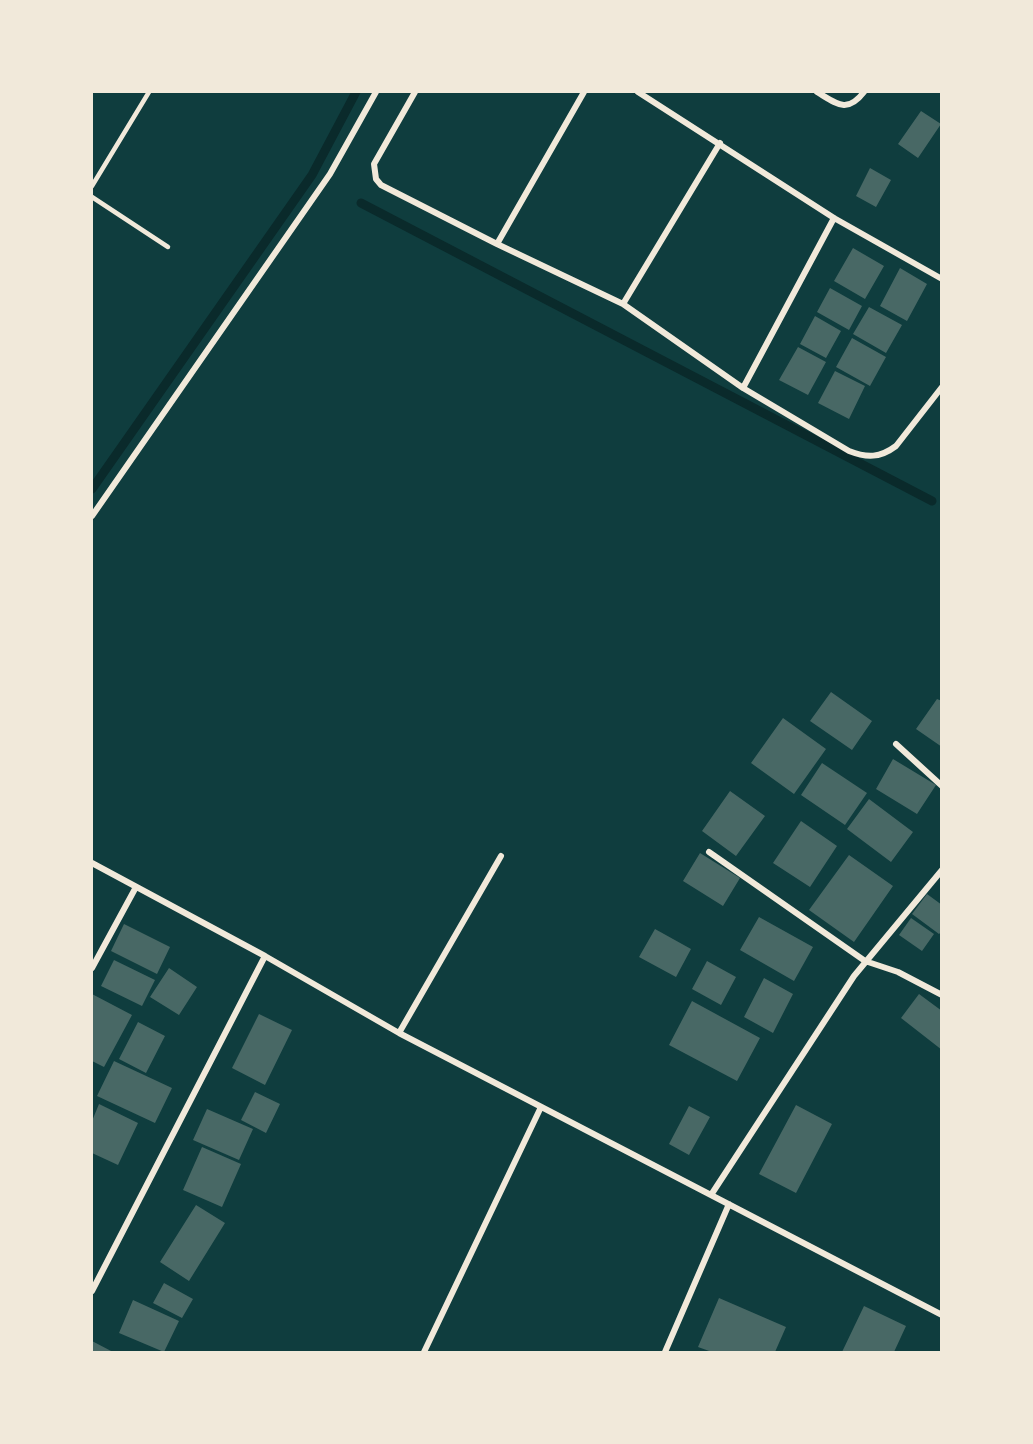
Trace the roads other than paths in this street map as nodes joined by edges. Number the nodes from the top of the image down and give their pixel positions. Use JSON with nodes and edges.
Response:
{"nodes":[{"id":1,"x":149,"y":92,"type":"edge"},
{"id":2,"x":376,"y":92,"type":"edge"},
{"id":3,"x":415,"y":92,"type":"edge"},
{"id":4,"x":584,"y":92,"type":"edge"},
{"id":5,"x":638,"y":92,"type":"edge"},
{"id":6,"x":817,"y":92,"type":"edge"},
{"id":7,"x":864,"y":92,"type":"edge"},
{"id":8,"x":720,"y":143,"type":"junction"},
{"id":9,"x":92,"y":186,"type":"edge"},
{"id":10,"x":92,"y":197,"type":"edge"},
{"id":11,"x":834,"y":218,"type":"junction"},
{"id":12,"x":497,"y":244,"type":"junction"},
{"id":13,"x":168,"y":247,"type":"dead end"},
{"id":14,"x":942,"y":279,"type":"edge"},
{"id":15,"x":624,"y":304,"type":"junction"},
{"id":16,"x":942,"y":387,"type":"edge"},
{"id":17,"x":743,"y":388,"type":"junction"},
{"id":18,"x":92,"y":516,"type":"edge"},
{"id":19,"x":896,"y":744,"type":"dead end"},
{"id":20,"x":942,"y":786,"type":"edge"},
{"id":21,"x":709,"y":852,"type":"dead end"},
{"id":22,"x":501,"y":856,"type":"dead end"},
{"id":23,"x":92,"y":863,"type":"edge"},
{"id":24,"x":942,"y":870,"type":"edge"},
{"id":25,"x":136,"y":887,"type":"junction"},
{"id":26,"x":265,"y":956,"type":"junction"},
{"id":27,"x":865,"y":961,"type":"junction"},
{"id":28,"x":92,"y":968,"type":"edge"},
{"id":29,"x":942,"y":995,"type":"edge"},
{"id":30,"x":399,"y":1033,"type":"junction"},
{"id":31,"x":541,"y":1107,"type":"junction"},
{"id":32,"x":711,"y":1195,"type":"junction"},
{"id":33,"x":729,"y":1204,"type":"junction"},
{"id":34,"x":92,"y":1291,"type":"edge"},
{"id":35,"x":942,"y":1315,"type":"edge"},
{"id":36,"x":424,"y":1353,"type":"edge"},
{"id":37,"x":665,"y":1353,"type":"edge"}],
"edges":[{"from":1,"to":9,"type":"lane"},
{"from":2,"to":18,"type":"street"},
{"from":3,"to":12,"type":"street"},
{"from":4,"to":12,"type":"street"},
{"from":5,"to":8,"type":"street"},
{"from":6,"to":7,"type":"street"},
{"from":8,"to":11,"type":"street"},
{"from":8,"to":15,"type":"street"},
{"from":10,"to":13,"type":"lane"},
{"from":11,"to":14,"type":"street"},
{"from":11,"to":17,"type":"street"},
{"from":12,"to":15,"type":"street"},
{"from":15,"to":17,"type":"street"},
{"from":16,"to":17,"type":"street"},
{"from":19,"to":20,"type":"street"},
{"from":21,"to":27,"type":"street"},
{"from":22,"to":30,"type":"street"},
{"from":23,"to":25,"type":"street"},
{"from":24,"to":27,"type":"street"},
{"from":25,"to":26,"type":"street"},
{"from":25,"to":28,"type":"street"},
{"from":26,"to":30,"type":"street"},
{"from":26,"to":34,"type":"street"},
{"from":27,"to":29,"type":"street"},
{"from":27,"to":32,"type":"street"},
{"from":30,"to":31,"type":"street"},
{"from":31,"to":32,"type":"street"},
{"from":31,"to":36,"type":"street"},
{"from":32,"to":33,"type":"street"},
{"from":33,"to":35,"type":"street"},
{"from":33,"to":37,"type":"street"}]}
